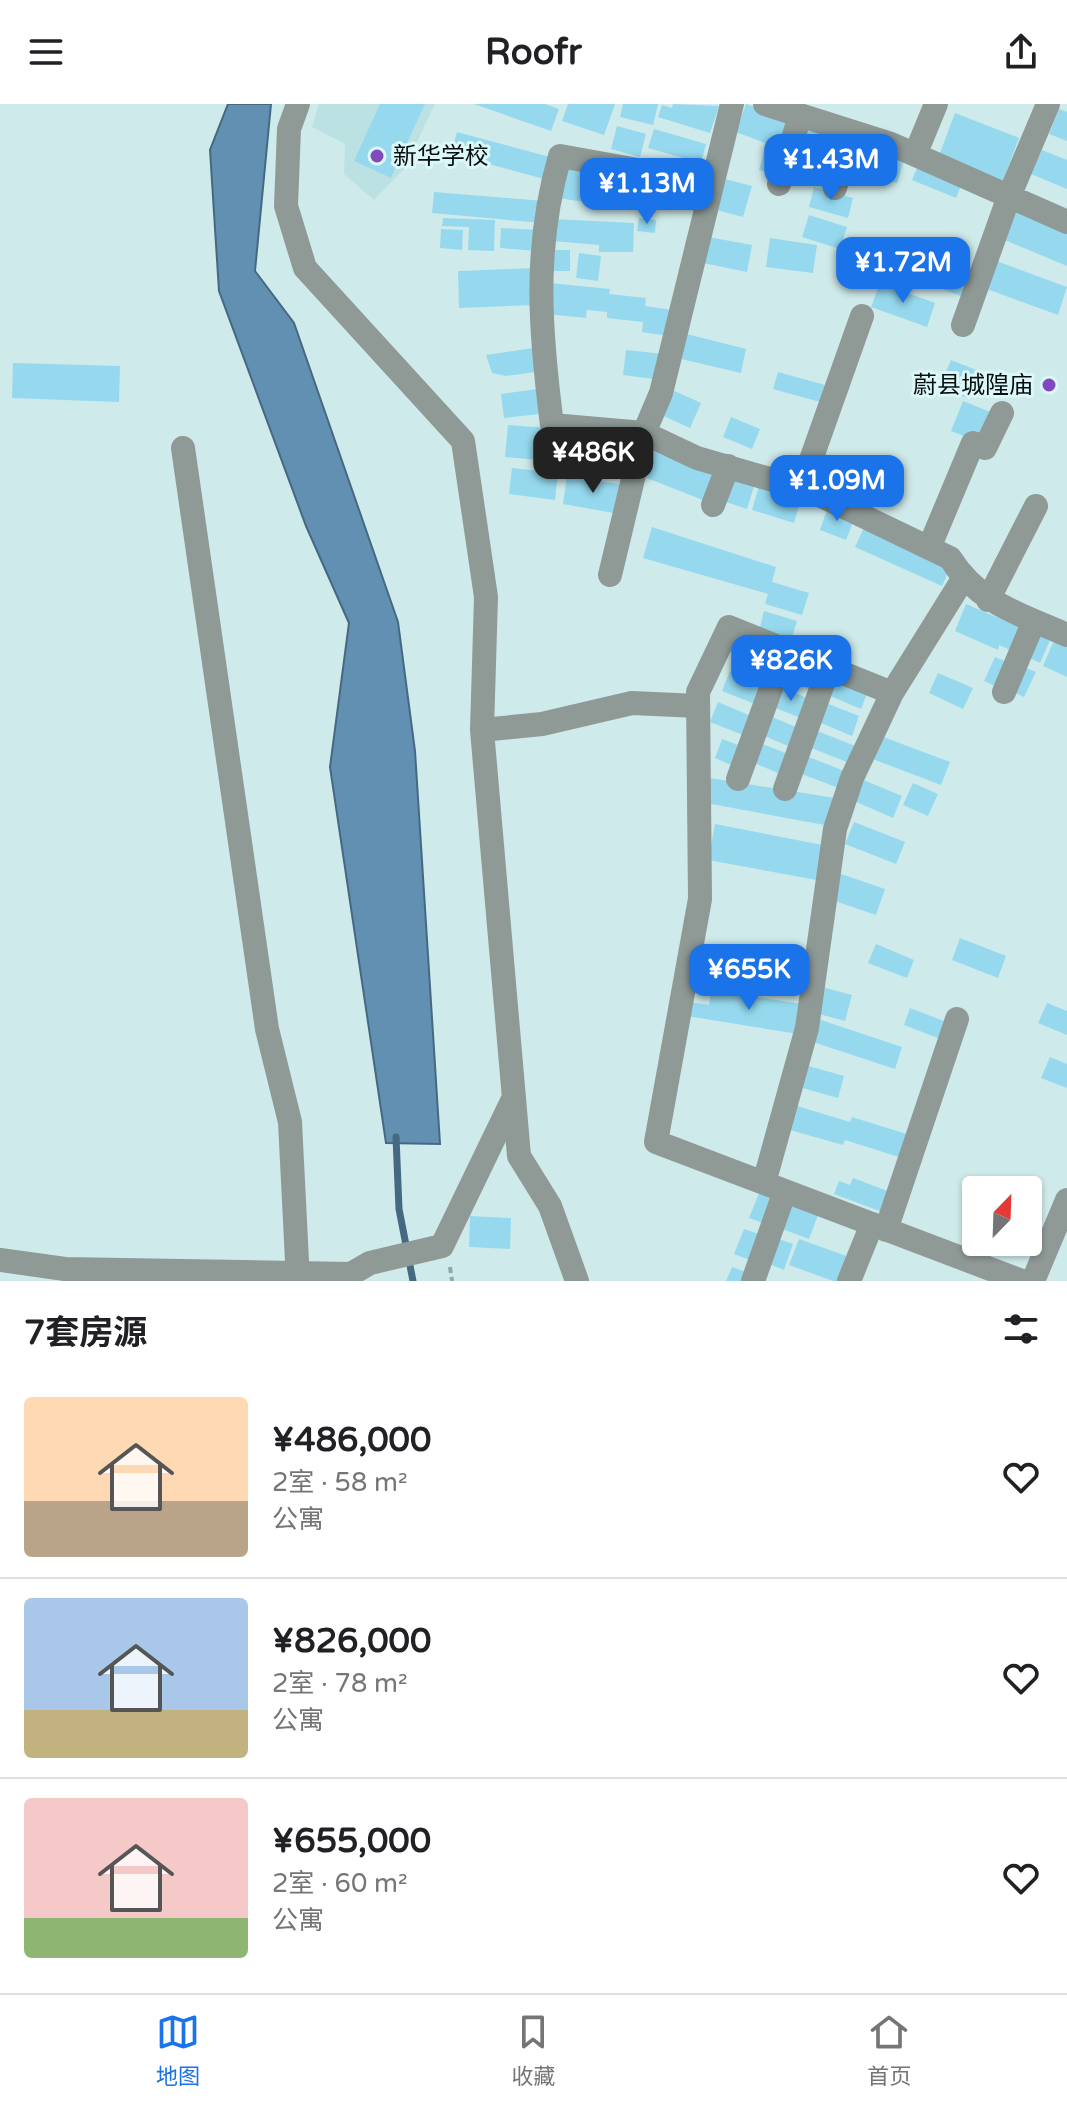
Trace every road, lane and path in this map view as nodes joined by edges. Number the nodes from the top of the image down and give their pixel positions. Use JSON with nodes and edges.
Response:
{"nodes":[{"id":1,"x":298,"y":104,"type":"edge"},
{"id":2,"x":732,"y":104,"type":"edge"},
{"id":3,"x":765,"y":104,"type":"edge"},
{"id":4,"x":936,"y":104,"type":"edge"},
{"id":5,"x":1048,"y":104,"type":"edge"},
{"id":6,"x":800,"y":116,"type":"junction"},
{"id":7,"x":852,"y":134,"type":"junction"},
{"id":8,"x":915,"y":155,"type":"junction"},
{"id":9,"x":710,"y":183,"type":"junction"},
{"id":10,"x":779,"y":184,"type":"dead end"},
{"id":11,"x":835,"y":188,"type":"dead end"},
{"id":12,"x":1008,"y":199,"type":"junction"},
{"id":13,"x":1067,"y":222,"type":"edge"},
{"id":14,"x":862,"y":316,"type":"dead end"},
{"id":15,"x":963,"y":325,"type":"dead end"},
{"id":16,"x":1002,"y":413,"type":"dead end"},
{"id":17,"x":644,"y":433,"type":"junction"},
{"id":18,"x":183,"y":448,"type":"dead end"},
{"id":19,"x":728,"y":466,"type":"junction"},
{"id":20,"x":801,"y":488,"type":"junction"},
{"id":21,"x":713,"y":505,"type":"dead end"},
{"id":22,"x":1036,"y":506,"type":"dead end"},
{"id":23,"x":929,"y":548,"type":"junction"},
{"id":24,"x":610,"y":575,"type":"dead end"},
{"id":25,"x":963,"y":579,"type":"junction"},
{"id":26,"x":988,"y":600,"type":"junction"},
{"id":27,"x":1034,"y":621,"type":"junction"},
{"id":28,"x":1067,"y":635,"type":"edge"},
{"id":29,"x":785,"y":650,"type":"junction"},
{"id":30,"x":829,"y":667,"type":"junction"},
{"id":31,"x":1004,"y":692,"type":"dead end"},
{"id":32,"x":892,"y":693,"type":"junction"},
{"id":33,"x":698,"y":706,"type":"junction"},
{"id":34,"x":482,"y":730,"type":"junction"},
{"id":35,"x":738,"y":779,"type":"dead end"},
{"id":36,"x":785,"y":789,"type":"dead end"},
{"id":37,"x":957,"y":1019,"type":"dead end"},
{"id":38,"x":514,"y":1097,"type":"junction"},
{"id":39,"x":775,"y":1187,"type":"junction"},
{"id":40,"x":1067,"y":1200,"type":"edge"},
{"id":41,"x":879,"y":1227,"type":"junction"},
{"id":42,"x":0,"y":1260,"type":"edge"},
{"id":43,"x":25,"y":1264,"type":"junction"},
{"id":44,"x":297,"y":1277,"type":"edge"},
{"id":45,"x":44,"y":1281,"type":"edge"},
{"id":46,"x":577,"y":1281,"type":"edge"},
{"id":47,"x":753,"y":1281,"type":"edge"},
{"id":48,"x":849,"y":1281,"type":"edge"},
{"id":49,"x":1022,"y":1281,"type":"edge"},
{"id":50,"x":1033,"y":1281,"type":"edge"}],
"edges":[{"from":1,"to":34,"type":"street"},
{"from":2,"to":9,"type":"street"},
{"from":3,"to":6,"type":"street"},
{"from":4,"to":8,"type":"street"},
{"from":5,"to":12,"type":"street"},
{"from":6,"to":7,"type":"street"},
{"from":6,"to":10,"type":"street"},
{"from":7,"to":8,"type":"street"},
{"from":7,"to":11,"type":"street"},
{"from":8,"to":12,"type":"street"},
{"from":9,"to":17,"type":"street"},
{"from":9,"to":17,"type":"street"},
{"from":12,"to":13,"type":"street"},
{"from":12,"to":15,"type":"street"},
{"from":14,"to":20,"type":"street"},
{"from":16,"to":23,"type":"street"},
{"from":17,"to":19,"type":"street"},
{"from":17,"to":24,"type":"street"},
{"from":18,"to":44,"type":"street"},
{"from":19,"to":20,"type":"street"},
{"from":19,"to":21,"type":"street"},
{"from":20,"to":23,"type":"street"},
{"from":22,"to":26,"type":"street"},
{"from":23,"to":25,"type":"street"},
{"from":25,"to":26,"type":"street"},
{"from":25,"to":32,"type":"street"},
{"from":26,"to":27,"type":"street"},
{"from":27,"to":28,"type":"street"},
{"from":27,"to":31,"type":"street"},
{"from":29,"to":30,"type":"street"},
{"from":29,"to":33,"type":"street"},
{"from":29,"to":35,"type":"street"},
{"from":30,"to":32,"type":"street"},
{"from":30,"to":36,"type":"street"},
{"from":32,"to":39,"type":"street"},
{"from":33,"to":34,"type":"street"},
{"from":33,"to":39,"type":"street"},
{"from":34,"to":38,"type":"street"},
{"from":37,"to":41,"type":"street"},
{"from":38,"to":44,"type":"street"},
{"from":38,"to":46,"type":"street"},
{"from":39,"to":41,"type":"street"},
{"from":39,"to":47,"type":"street"},
{"from":40,"to":50,"type":"street"},
{"from":41,"to":48,"type":"street"},
{"from":41,"to":49,"type":"street"},
{"from":42,"to":43,"type":"street"},
{"from":43,"to":44,"type":"street"},
{"from":43,"to":45,"type":"street"}]}
